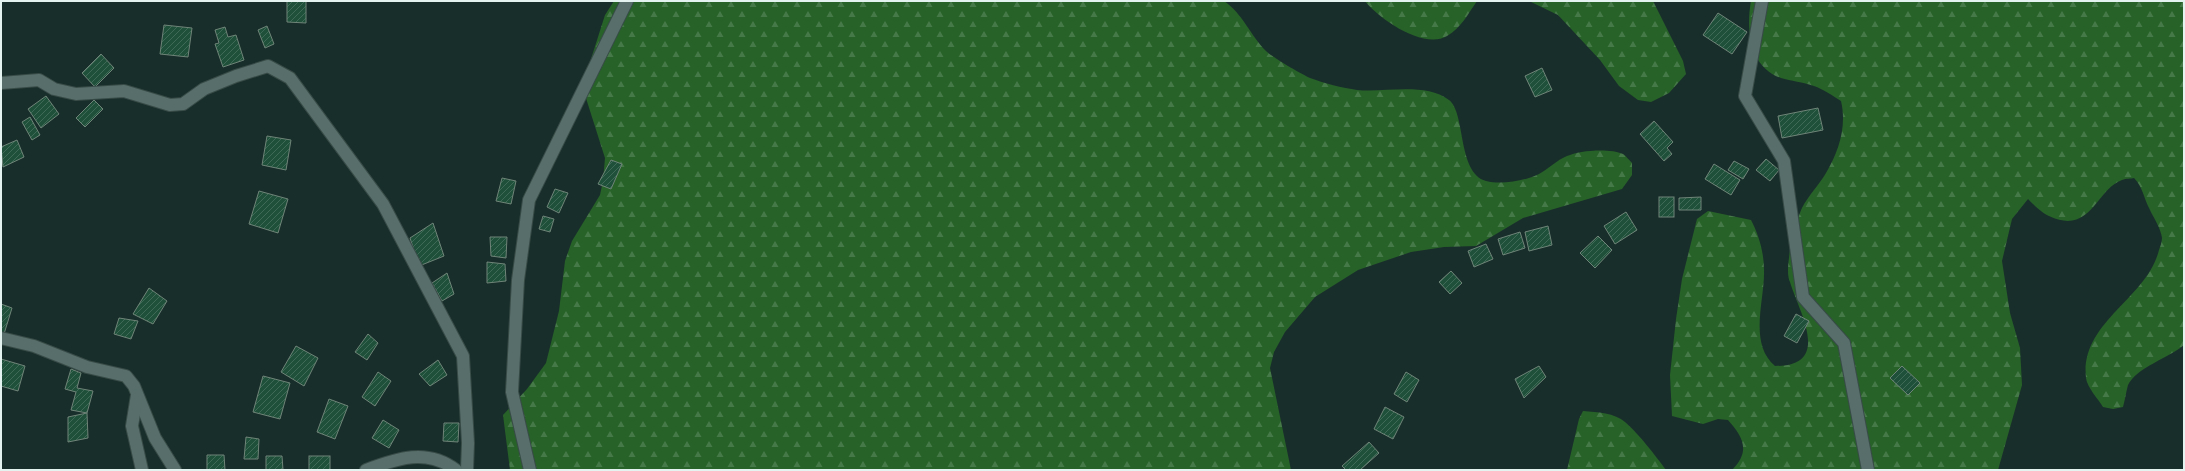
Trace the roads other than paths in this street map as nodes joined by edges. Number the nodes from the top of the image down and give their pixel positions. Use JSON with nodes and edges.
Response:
{"nodes":[{"id":1,"x":627,"y":1,"type":"edge"},
{"id":2,"x":1762,"y":1,"type":"edge"},
{"id":3,"x":1,"y":83,"type":"edge"},
{"id":4,"x":1,"y":338,"type":"edge"},
{"id":5,"x":137,"y":393,"type":"junction"},
{"id":6,"x":142,"y":470,"type":"edge"},
{"id":7,"x":175,"y":470,"type":"edge"},
{"id":8,"x":366,"y":470,"type":"edge"},
{"id":9,"x":456,"y":470,"type":"edge"},
{"id":10,"x":467,"y":470,"type":"edge"},
{"id":11,"x":530,"y":470,"type":"edge"},
{"id":12,"x":1868,"y":470,"type":"edge"}],
"edges":[{"from":1,"to":11,"type":"street"},
{"from":2,"to":12,"type":"street"},
{"from":3,"to":10,"type":"street"},
{"from":4,"to":5,"type":"street"},
{"from":5,"to":6,"type":"street"},
{"from":5,"to":7,"type":"street"},
{"from":8,"to":9,"type":"street"}]}
